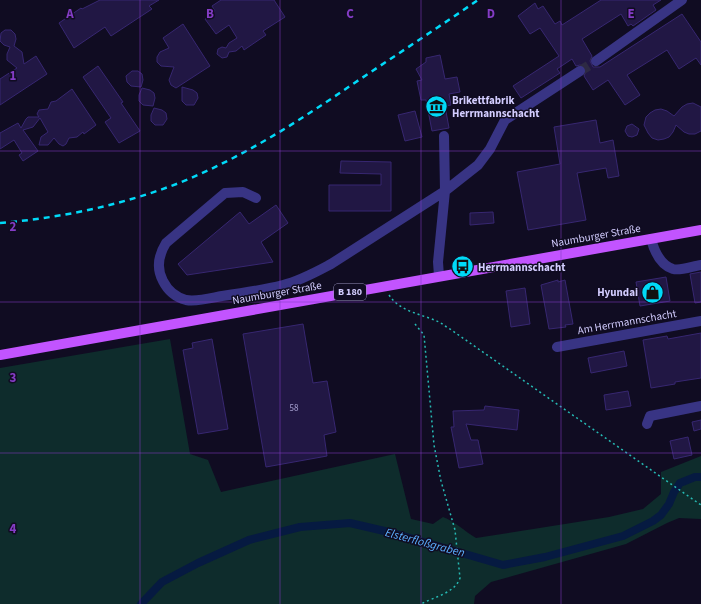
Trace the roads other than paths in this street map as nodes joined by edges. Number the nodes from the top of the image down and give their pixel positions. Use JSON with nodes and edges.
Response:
{"nodes":[{"id":1,"x":682,"y":0,"type":"edge"},
{"id":2,"x":596,"y":61,"type":"tunnel mouth"},
{"id":3,"x":580,"y":71,"type":"tunnel mouth"},
{"id":4,"x":444,"y":136,"type":"dead end"},
{"id":5,"x":445,"y":191,"type":"junction"},
{"id":6,"x":256,"y":198,"type":"dead end"},
{"id":7,"x":701,"y":230,"type":"edge"},
{"id":8,"x":651,"y":239,"type":"junction"},
{"id":9,"x":701,"y":265,"type":"edge"},
{"id":10,"x":439,"y":276,"type":"junction"},
{"id":11,"x":701,"y":321,"type":"edge"},
{"id":12,"x":556,"y":347,"type":"dead end"},
{"id":13,"x":0,"y":355,"type":"edge"},
{"id":14,"x":701,"y":406,"type":"edge"},
{"id":15,"x":647,"y":424,"type":"dead end"}],
"edges":[{"from":1,"to":2,"type":"street"},
{"from":3,"to":5,"type":"street"},
{"from":4,"to":5,"type":"street"},
{"from":5,"to":6,"type":"street"},
{"from":5,"to":10,"type":"street"},
{"from":7,"to":8,"type":"main road","name":"Naumburger Straße","number":"B 180"},
{"from":8,"to":9,"type":"street"},
{"from":8,"to":10,"type":"main road","name":"Naumburger Straße","number":"B 180"},
{"from":10,"to":13,"type":"main road","name":"Naumburger Straße","number":"B 180"},
{"from":11,"to":12,"type":"street","name":"Am Herrmannschacht"},
{"from":14,"to":15,"type":"street"}]}
